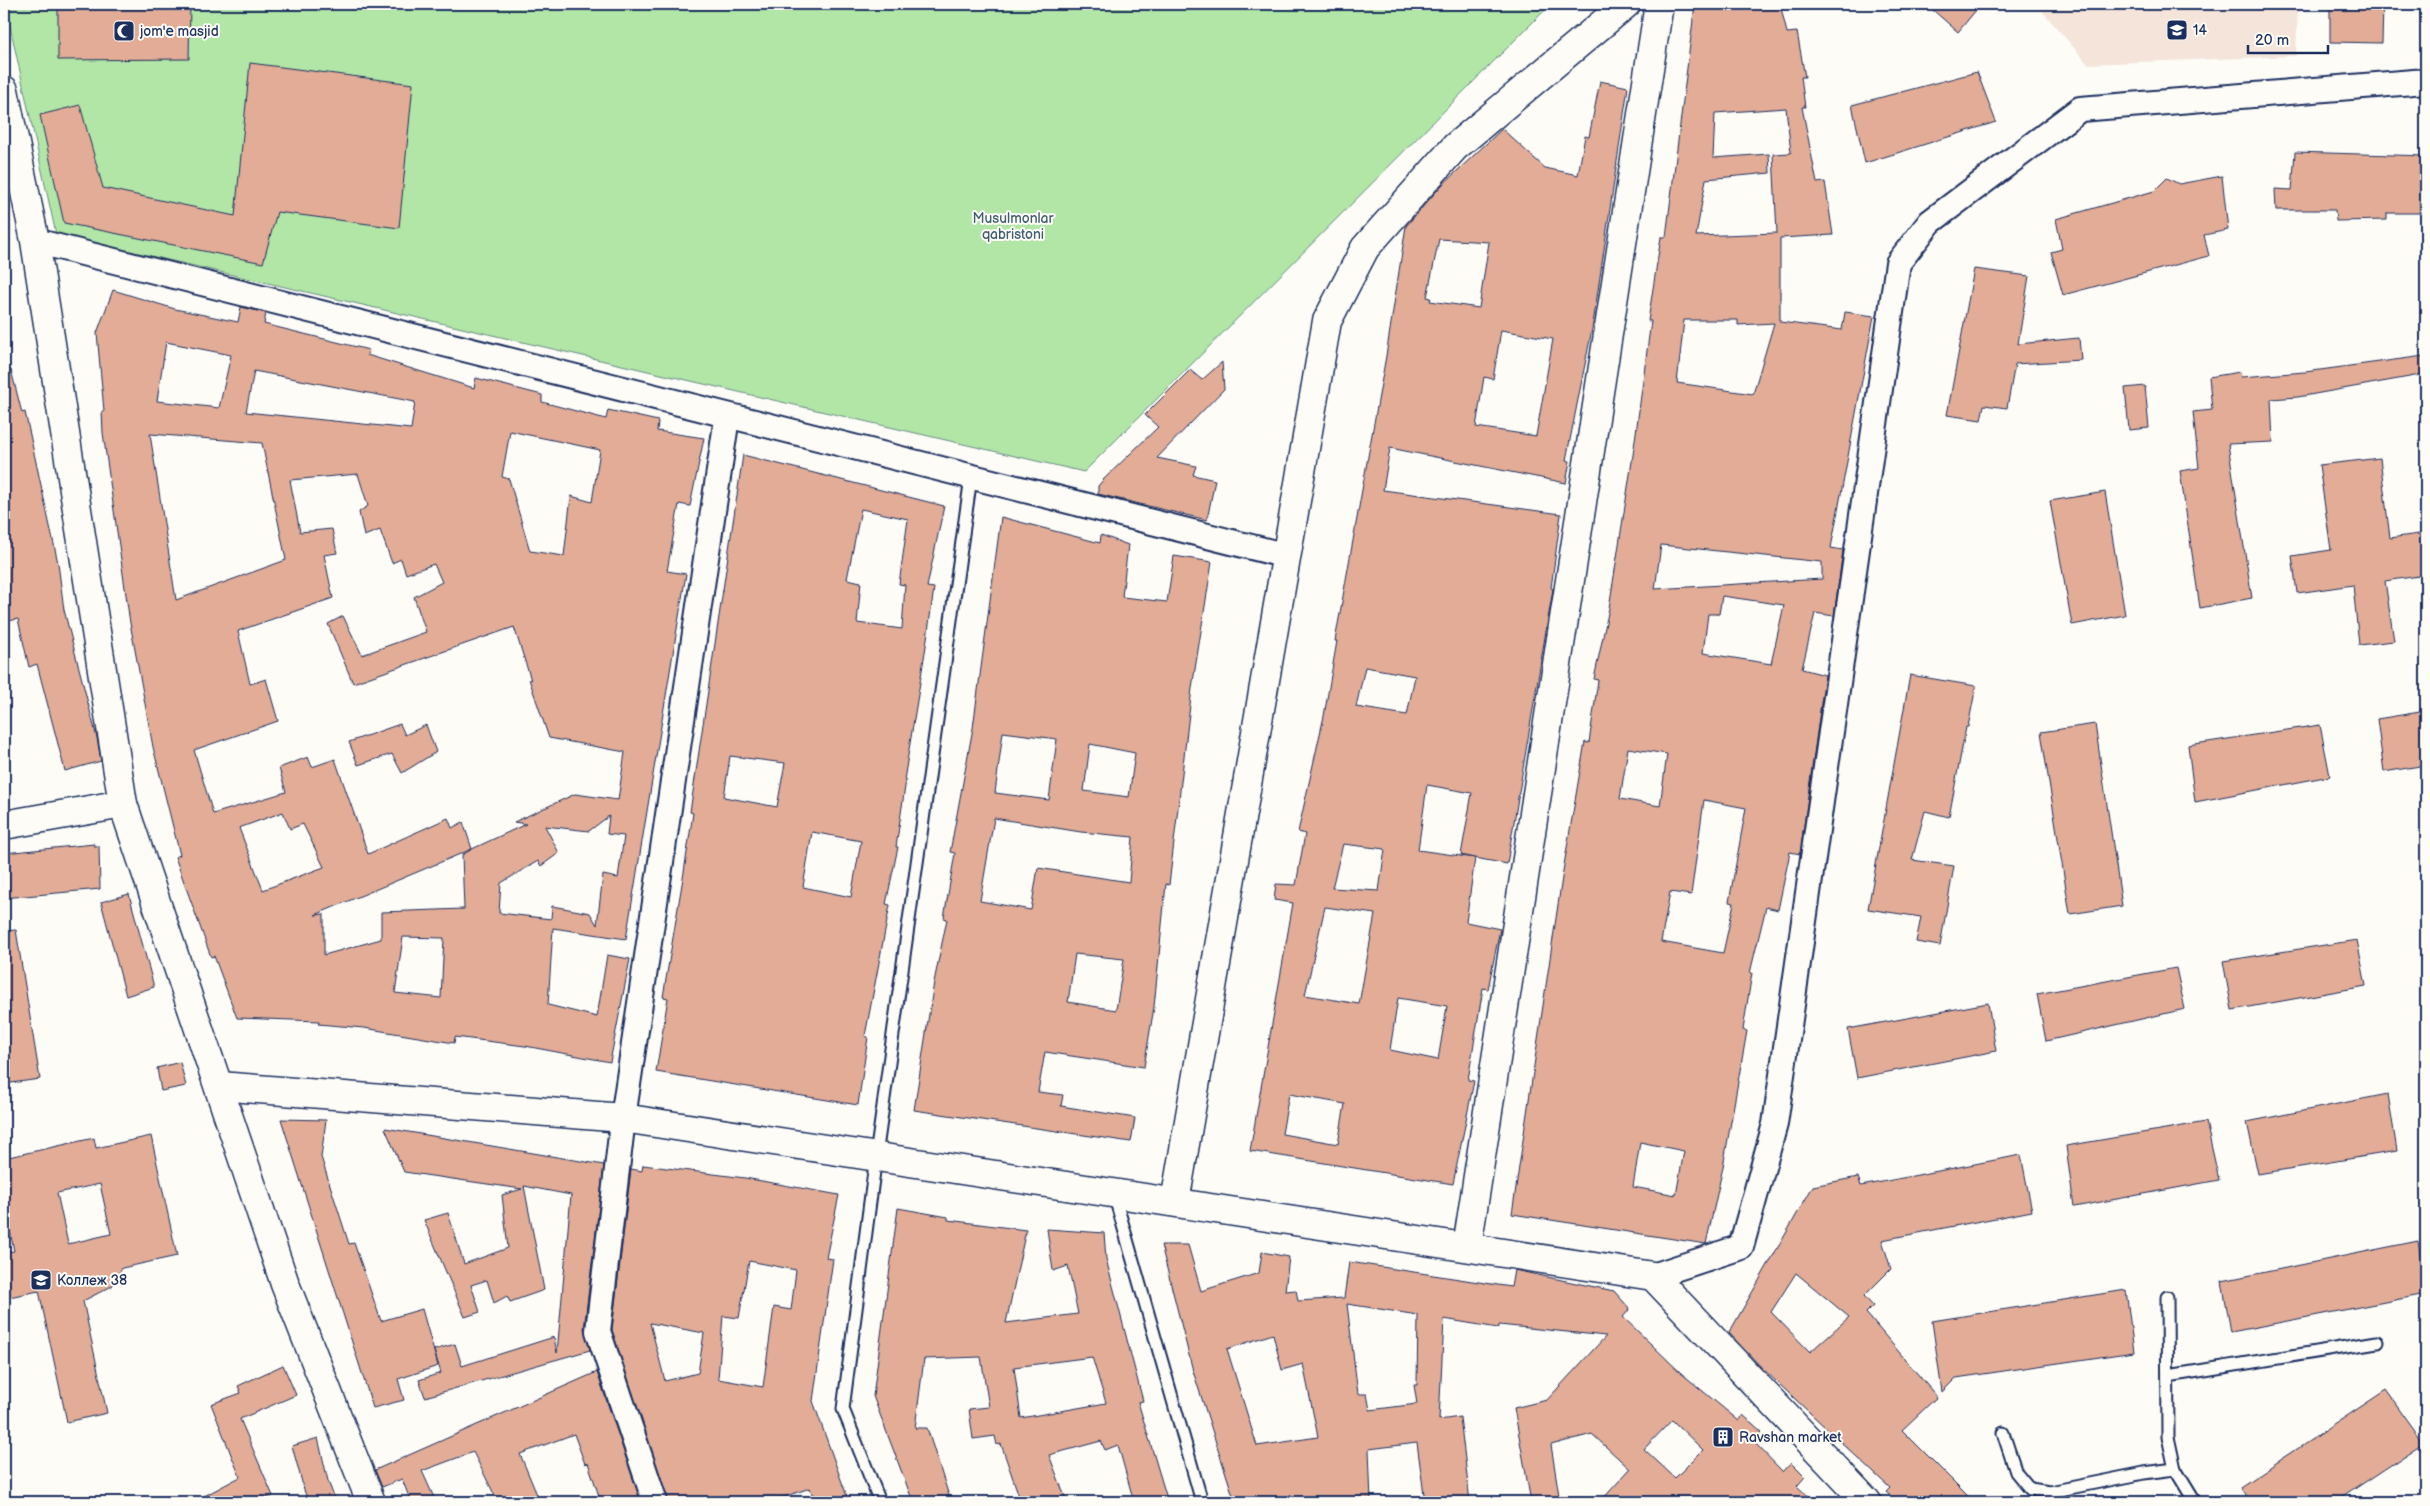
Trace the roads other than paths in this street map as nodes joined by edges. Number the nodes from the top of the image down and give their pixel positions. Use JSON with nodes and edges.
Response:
{"nodes":[{"id":1,"x":1626,"y":4,"type":"edge"},
{"id":2,"x":1659,"y":4,"type":"edge"},
{"id":3,"x":2426,"y":81,"type":"edge"},
{"id":4,"x":4,"y":90,"type":"edge"},
{"id":5,"x":35,"y":241,"type":"junction"},
{"id":6,"x":727,"y":416,"type":"junction"},
{"id":7,"x":971,"y":477,"type":"junction"},
{"id":8,"x":1287,"y":556,"type":"junction"},
{"id":9,"x":123,"y":804,"type":"junction"},
{"id":10,"x":4,"y":825,"type":"edge"},
{"id":11,"x":219,"y":1086,"type":"junction"},
{"id":12,"x":623,"y":1118,"type":"junction"},
{"id":13,"x":876,"y":1156,"type":"junction"},
{"id":14,"x":1113,"y":1193,"type":"junction"},
{"id":15,"x":1175,"y":1202,"type":"junction"},
{"id":16,"x":1467,"y":1247,"type":"junction"},
{"id":17,"x":1653,"y":1276,"type":"junction"},
{"id":18,"x":2167,"y":1297,"type":"dead end"},
{"id":19,"x":2377,"y":1342,"type":"dead end"},
{"id":20,"x":2168,"y":1376,"type":"junction"},
{"id":21,"x":2003,"y":1433,"type":"dead end"},
{"id":22,"x":2175,"y":1469,"type":"junction"},
{"id":23,"x":371,"y":1502,"type":"edge"},
{"id":24,"x":655,"y":1502,"type":"edge"},
{"id":25,"x":880,"y":1502,"type":"edge"},
{"id":26,"x":1202,"y":1502,"type":"edge"},
{"id":27,"x":1867,"y":1502,"type":"edge"},
{"id":28,"x":2195,"y":1502,"type":"edge"}],
"edges":[{"from":1,"to":8,"type":"street"},
{"from":2,"to":16,"type":"street"},
{"from":3,"to":17,"type":"street"},
{"from":4,"to":5,"type":"street"},
{"from":5,"to":6,"type":"street"},
{"from":5,"to":9,"type":"street"},
{"from":6,"to":7,"type":"street"},
{"from":6,"to":12,"type":"street"},
{"from":7,"to":8,"type":"street"},
{"from":7,"to":13,"type":"lane"},
{"from":8,"to":15,"type":"street"},
{"from":9,"to":10,"type":"street"},
{"from":9,"to":11,"type":"street"},
{"from":11,"to":12,"type":"street"},
{"from":11,"to":23,"type":"street"},
{"from":12,"to":13,"type":"street"},
{"from":12,"to":24,"type":"street"},
{"from":13,"to":14,"type":"street"},
{"from":13,"to":25,"type":"lane"},
{"from":14,"to":15,"type":"street"},
{"from":14,"to":26,"type":"lane"},
{"from":15,"to":16,"type":"street"},
{"from":16,"to":17,"type":"street"},
{"from":17,"to":27,"type":"street"},
{"from":18,"to":20,"type":"lane"},
{"from":19,"to":20,"type":"lane"},
{"from":20,"to":22,"type":"lane"},
{"from":21,"to":22,"type":"lane"},
{"from":22,"to":28,"type":"lane"}]}
